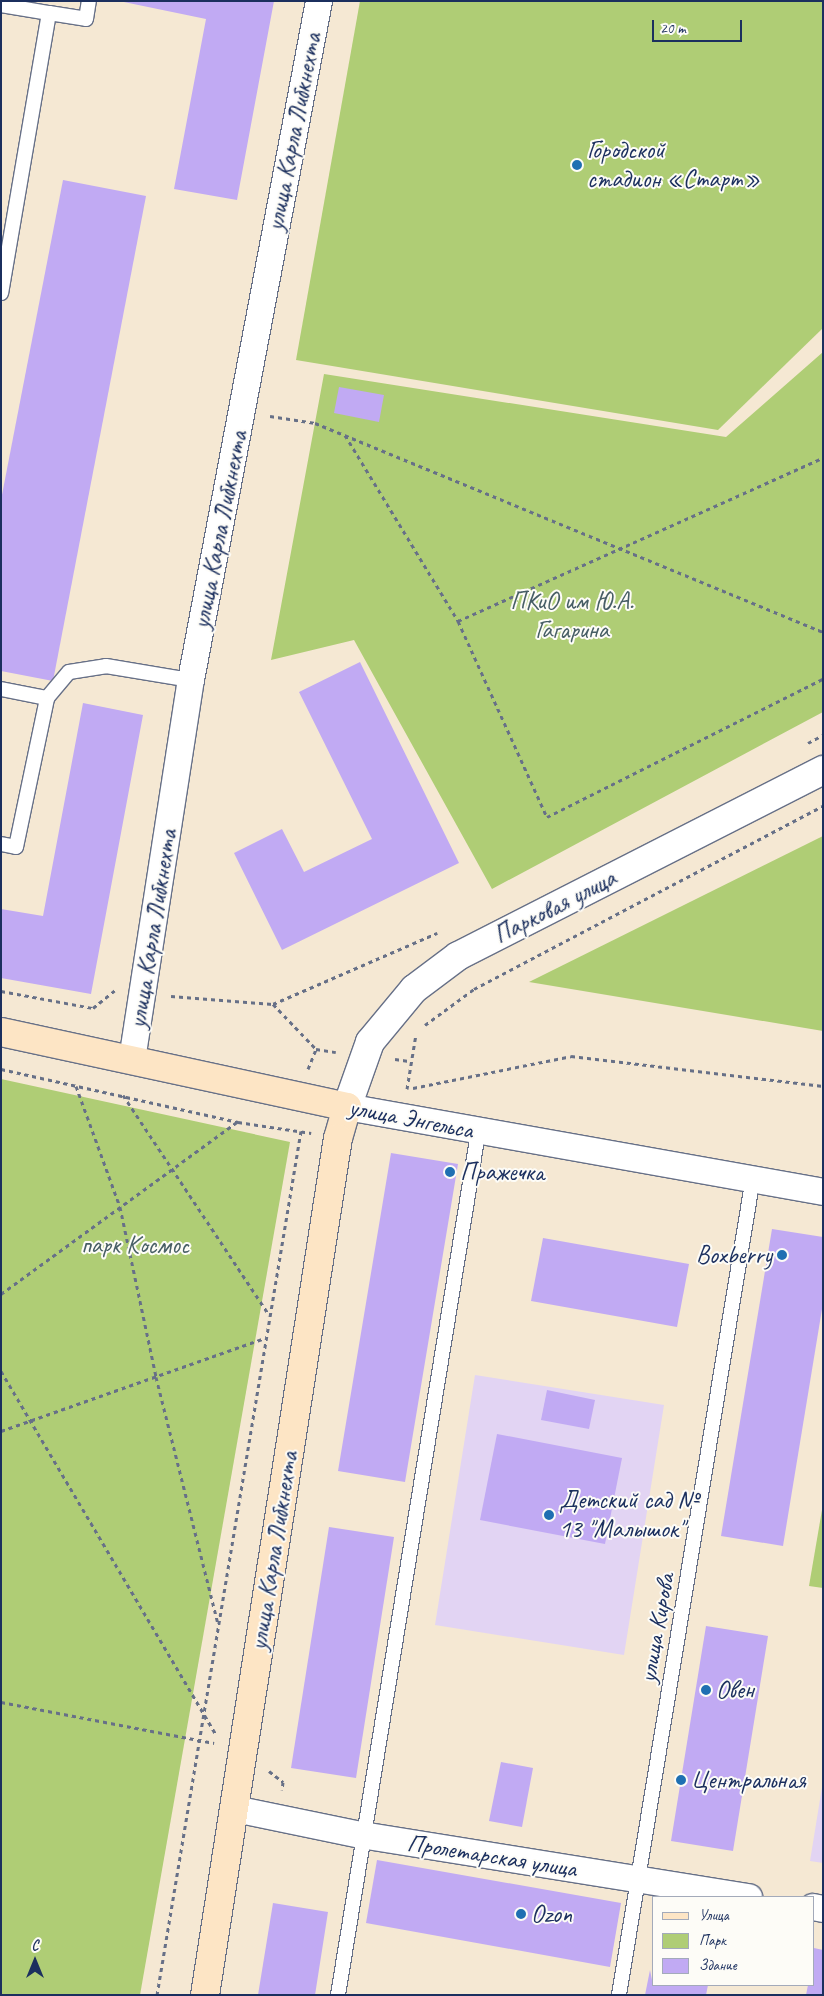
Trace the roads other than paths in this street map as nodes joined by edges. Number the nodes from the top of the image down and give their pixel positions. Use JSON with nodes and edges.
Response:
{"nodes":[{"id":1,"x":89,"y":1,"type":"edge"},
{"id":2,"x":319,"y":1,"type":"edge"},
{"id":3,"x":1,"y":4,"type":"edge"},
{"id":4,"x":49,"y":13,"type":"junction"},
{"id":5,"x":1,"y":293,"type":"edge"},
{"id":6,"x":191,"y":680,"type":"junction"},
{"id":7,"x":1,"y":689,"type":"edge"},
{"id":8,"x":47,"y":698,"type":"junction"},
{"id":9,"x":823,"y":770,"type":"edge"},
{"id":10,"x":1,"y":844,"type":"edge"},
{"id":11,"x":1,"y":1032,"type":"edge"},
{"id":12,"x":132,"y":1060,"type":"junction"},
{"id":13,"x":347,"y":1107,"type":"junction"},
{"id":14,"x":478,"y":1132,"type":"junction"},
{"id":15,"x":753,"y":1178,"type":"junction"},
{"id":16,"x":823,"y":1192,"type":"edge"},
{"id":17,"x":235,"y":1808,"type":"junction"},
{"id":18,"x":361,"y":1835,"type":"junction"},
{"id":19,"x":637,"y":1879,"type":"junction"},
{"id":20,"x":744,"y":1896,"type":"edge"},
{"id":21,"x":205,"y":1995,"type":"edge"},
{"id":22,"x":338,"y":1995,"type":"edge"},
{"id":23,"x":619,"y":1995,"type":"edge"}],
"edges":[{"from":1,"to":4,"type":"lane"},
{"from":2,"to":6,"type":"street","name":"улица Карла Либкнехта"},
{"from":3,"to":4,"type":"lane"},
{"from":4,"to":5,"type":"lane"},
{"from":6,"to":8,"type":"lane"},
{"from":6,"to":12,"type":"street","name":"улица Карла Либкнехта"},
{"from":7,"to":8,"type":"lane"},
{"from":8,"to":10,"type":"lane"},
{"from":9,"to":13,"type":"street","name":"Парковая улица"},
{"from":11,"to":12,"type":"main road","name":"улица Энгельса"},
{"from":12,"to":13,"type":"main road","name":"улица Энгельса"},
{"from":13,"to":14,"type":"street","name":"улица Энгельса"},
{"from":13,"to":17,"type":"main road","name":"улица Карла Либкнехта"},
{"from":14,"to":15,"type":"street","name":"улица Энгельса"},
{"from":14,"to":18,"type":"lane"},
{"from":15,"to":16,"type":"street","name":"улица Энгельса"},
{"from":15,"to":19,"type":"lane","name":"улица Кирова"},
{"from":17,"to":18,"type":"street","name":"Пролетарская улица"},
{"from":17,"to":21,"type":"main road","name":"улица Карла Либкнехта"},
{"from":18,"to":19,"type":"street","name":"Пролетарская улица"},
{"from":18,"to":22,"type":"lane"},
{"from":19,"to":20,"type":"street","name":"Пролетарская улица"},
{"from":19,"to":23,"type":"lane","name":"улица Кирова"}]}
